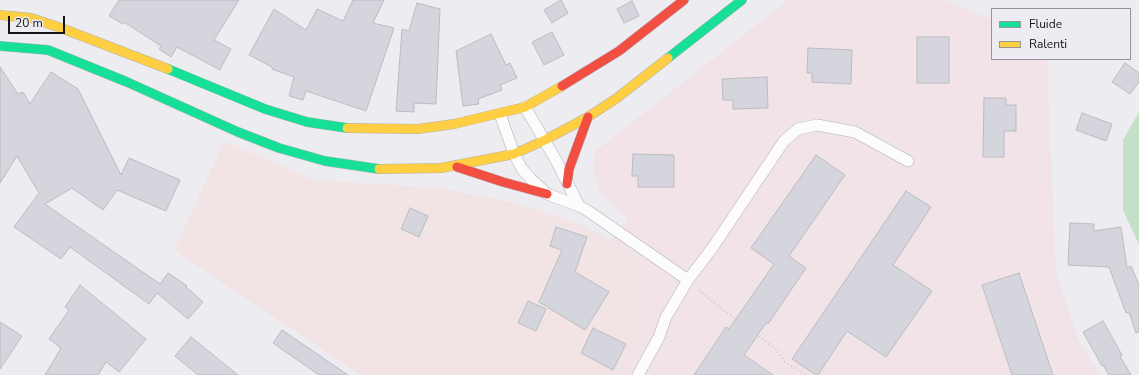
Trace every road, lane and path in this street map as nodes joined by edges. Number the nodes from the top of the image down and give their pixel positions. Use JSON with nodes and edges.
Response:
{"nodes":[{"id":1,"x":684,"y":0,"type":"edge"},
{"id":2,"x":742,"y":0,"type":"edge"},
{"id":3,"x":0,"y":15,"type":"edge"},
{"id":4,"x":0,"y":46,"type":"edge"},
{"id":5,"x":525,"y":107,"type":"junction"},
{"id":6,"x":500,"y":114,"type":"junction"},
{"id":7,"x":588,"y":117,"type":"junction"},
{"id":8,"x":545,"y":140,"type":"junction"},
{"id":9,"x":514,"y":154,"type":"junction"},
{"id":10,"x":908,"y":161,"type":"dead end"},
{"id":11,"x":454,"y":166,"type":"junction"},
{"id":12,"x":567,"y":184,"type":"junction"},
{"id":13,"x":547,"y":194,"type":"junction"},
{"id":14,"x":579,"y":206,"type":"junction"},
{"id":15,"x":688,"y":280,"type":"junction"},
{"id":16,"x":638,"y":375,"type":"edge"},
{"id":17,"x":806,"y":375,"type":"edge"}],
"edges":[{"from":1,"to":5,"type":"main road"},
{"from":2,"to":7,"type":"main road"},
{"from":3,"to":6,"type":"main road"},
{"from":4,"to":11,"type":"main road"},
{"from":5,"to":6,"type":"main road"},
{"from":5,"to":8,"type":"lane"},
{"from":6,"to":9,"type":"lane"},
{"from":7,"to":8,"type":"main road"},
{"from":7,"to":12,"type":"main road"},
{"from":8,"to":9,"type":"main road"},
{"from":8,"to":12,"type":"lane"},
{"from":9,"to":11,"type":"main road"},
{"from":9,"to":13,"type":"lane"},
{"from":10,"to":15,"type":"lane"},
{"from":11,"to":13,"type":"main road"},
{"from":12,"to":14,"type":"lane"},
{"from":13,"to":14,"type":"lane"},
{"from":14,"to":15,"type":"lane"},
{"from":15,"to":16,"type":"lane"},
{"from":15,"to":17,"type":"path"}]}
